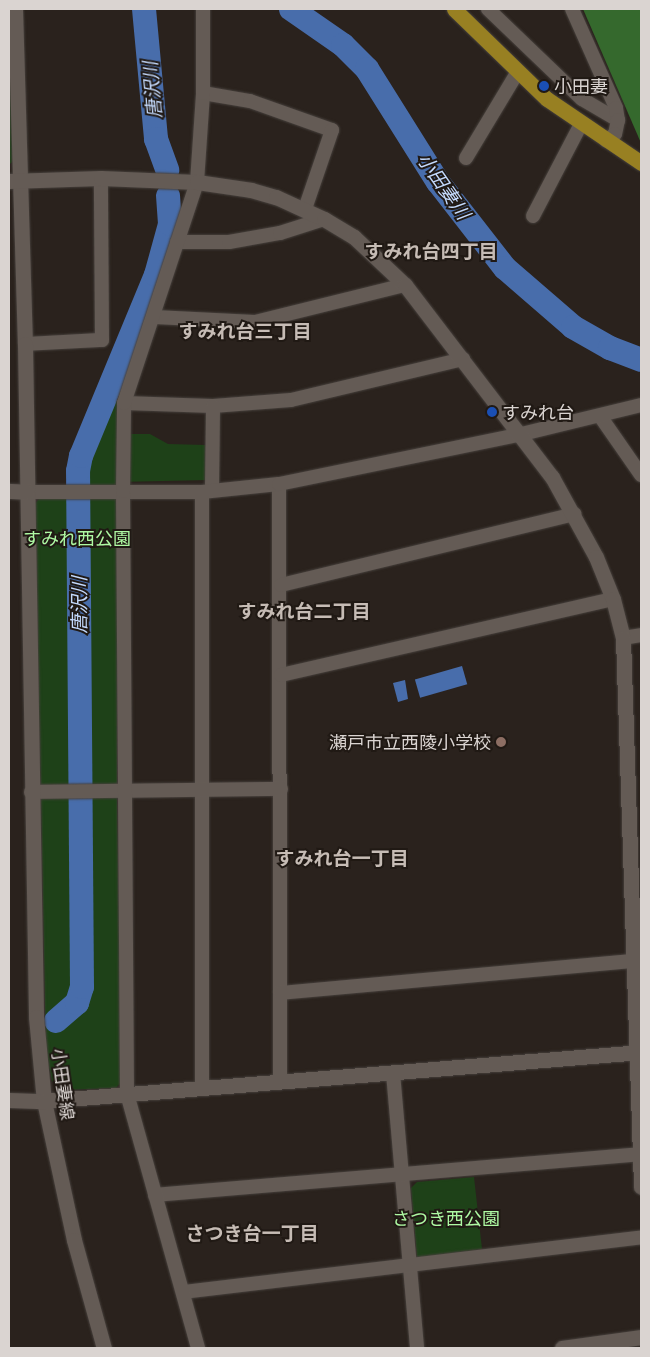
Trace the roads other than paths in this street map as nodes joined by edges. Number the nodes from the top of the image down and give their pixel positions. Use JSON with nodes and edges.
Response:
{"nodes":[{"id":1,"x":15,"y":9,"type":"edge"},
{"id":2,"x":203,"y":9,"type":"edge"},
{"id":3,"x":454,"y":9,"type":"edge"},
{"id":4,"x":488,"y":9,"type":"edge"},
{"id":5,"x":572,"y":9,"type":"edge"},
{"id":6,"x":517,"y":73,"type":"junction"},
{"id":7,"x":203,"y":93,"type":"junction"},
{"id":8,"x":618,"y":120,"type":"junction"},
{"id":9,"x":581,"y":124,"type":"junction"},
{"id":10,"x":606,"y":141,"type":"junction"},
{"id":11,"x":466,"y":158,"type":"dead end"},
{"id":12,"x":641,"y":163,"type":"edge"},
{"id":13,"x":101,"y":178,"type":"junction"},
{"id":14,"x":14,"y":181,"type":"edge"},
{"id":15,"x":197,"y":182,"type":"junction"},
{"id":16,"x":305,"y":209,"type":"junction"},
{"id":17,"x":533,"y":216,"type":"dead end"},
{"id":18,"x":324,"y":219,"type":"junction"},
{"id":19,"x":178,"y":242,"type":"junction"},
{"id":20,"x":405,"y":285,"type":"junction"},
{"id":21,"x":155,"y":318,"type":"junction"},
{"id":22,"x":25,"y":344,"type":"junction"},
{"id":23,"x":463,"y":359,"type":"junction"},
{"id":24,"x":124,"y":403,"type":"junction"},
{"id":25,"x":641,"y":405,"type":"edge"},
{"id":26,"x":213,"y":406,"type":"junction"},
{"id":27,"x":600,"y":416,"type":"junction"},
{"id":28,"x":522,"y":434,"type":"junction"},
{"id":29,"x":641,"y":475,"type":"edge"},
{"id":30,"x":279,"y":484,"type":"junction"},
{"id":31,"x":9,"y":491,"type":"edge"},
{"id":32,"x":123,"y":491,"type":"junction"},
{"id":33,"x":207,"y":491,"type":"junction"},
{"id":34,"x":27,"y":492,"type":"junction"},
{"id":35,"x":575,"y":514,"type":"junction"},
{"id":36,"x":281,"y":585,"type":"junction"},
{"id":37,"x":613,"y":599,"type":"junction"},
{"id":38,"x":641,"y":635,"type":"edge"},
{"id":39,"x":623,"y":638,"type":"junction"},
{"id":40,"x":281,"y":675,"type":"junction"},
{"id":41,"x":281,"y":789,"type":"junction"},
{"id":42,"x":202,"y":791,"type":"junction"},
{"id":43,"x":31,"y":792,"type":"junction"},
{"id":44,"x":124,"y":792,"type":"junction"},
{"id":45,"x":638,"y":960,"type":"edge"},
{"id":46,"x":280,"y":993,"type":"junction"},
{"id":47,"x":640,"y":1053,"type":"edge"},
{"id":48,"x":393,"y":1073,"type":"junction"},
{"id":49,"x":280,"y":1081,"type":"junction"},
{"id":50,"x":202,"y":1088,"type":"junction"},
{"id":51,"x":127,"y":1094,"type":"junction"},
{"id":52,"x":9,"y":1100,"type":"edge"},
{"id":53,"x":44,"y":1101,"type":"junction"},
{"id":54,"x":641,"y":1154,"type":"edge"},
{"id":55,"x":402,"y":1176,"type":"junction"},
{"id":56,"x":641,"y":1187,"type":"edge"},
{"id":57,"x":155,"y":1195,"type":"junction"},
{"id":58,"x":641,"y":1237,"type":"edge"},
{"id":59,"x":409,"y":1266,"type":"junction"},
{"id":60,"x":183,"y":1292,"type":"junction"},
{"id":61,"x":641,"y":1337,"type":"edge"},
{"id":62,"x":104,"y":1348,"type":"edge"},
{"id":63,"x":198,"y":1348,"type":"edge"},
{"id":64,"x":417,"y":1348,"type":"edge"},
{"id":65,"x":562,"y":1348,"type":"edge"}],
"edges":[{"from":1,"to":14,"type":"street","name":"小田妻線"},
{"from":2,"to":7,"type":"street"},
{"from":3,"to":6,"type":"highway"},
{"from":4,"to":8,"type":"street"},
{"from":5,"to":8,"type":"street"},
{"from":6,"to":9,"type":"highway"},
{"from":6,"to":11,"type":"street"},
{"from":7,"to":15,"type":"street"},
{"from":7,"to":16,"type":"street"},
{"from":8,"to":10,"type":"street"},
{"from":9,"to":10,"type":"highway"},
{"from":9,"to":17,"type":"street"},
{"from":10,"to":12,"type":"highway"},
{"from":13,"to":14,"type":"street"},
{"from":13,"to":15,"type":"street"},
{"from":13,"to":22,"type":"street"},
{"from":14,"to":22,"type":"street","name":"小田妻線"},
{"from":15,"to":16,"type":"street"},
{"from":15,"to":19,"type":"street"},
{"from":16,"to":18,"type":"street"},
{"from":18,"to":19,"type":"street"},
{"from":18,"to":20,"type":"street"},
{"from":19,"to":21,"type":"street"},
{"from":20,"to":21,"type":"street"},
{"from":20,"to":23,"type":"street"},
{"from":21,"to":24,"type":"street"},
{"from":22,"to":34,"type":"street","name":"小田妻線"},
{"from":23,"to":26,"type":"street"},
{"from":23,"to":28,"type":"street"},
{"from":24,"to":26,"type":"street"},
{"from":24,"to":32,"type":"street"},
{"from":25,"to":27,"type":"street"},
{"from":26,"to":33,"type":"street"},
{"from":27,"to":28,"type":"street"},
{"from":27,"to":29,"type":"street"},
{"from":28,"to":30,"type":"street"},
{"from":28,"to":35,"type":"street"},
{"from":30,"to":33,"type":"street"},
{"from":30,"to":36,"type":"street"},
{"from":31,"to":34,"type":"street"},
{"from":32,"to":33,"type":"street"},
{"from":32,"to":34,"type":"street"},
{"from":32,"to":44,"type":"street"},
{"from":33,"to":42,"type":"street"},
{"from":34,"to":43,"type":"street","name":"小田妻線"},
{"from":35,"to":36,"type":"street"},
{"from":35,"to":37,"type":"street"},
{"from":36,"to":40,"type":"street"},
{"from":37,"to":39,"type":"street"},
{"from":37,"to":40,"type":"street"},
{"from":38,"to":39,"type":"street"},
{"from":39,"to":45,"type":"street"},
{"from":40,"to":41,"type":"street"},
{"from":41,"to":42,"type":"street"},
{"from":41,"to":46,"type":"street"},
{"from":42,"to":44,"type":"street"},
{"from":42,"to":50,"type":"street"},
{"from":43,"to":44,"type":"street"},
{"from":43,"to":53,"type":"street","name":"小田妻線"},
{"from":44,"to":51,"type":"street"},
{"from":45,"to":46,"type":"street"},
{"from":45,"to":47,"type":"street"},
{"from":46,"to":49,"type":"street"},
{"from":47,"to":48,"type":"street"},
{"from":47,"to":54,"type":"street"},
{"from":48,"to":49,"type":"street"},
{"from":48,"to":55,"type":"street"},
{"from":49,"to":50,"type":"street"},
{"from":50,"to":51,"type":"street"},
{"from":51,"to":53,"type":"street"},
{"from":51,"to":57,"type":"street"},
{"from":52,"to":53,"type":"street"},
{"from":53,"to":62,"type":"street","name":"小田妻線"},
{"from":54,"to":55,"type":"street"},
{"from":54,"to":56,"type":"street"},
{"from":55,"to":57,"type":"street"},
{"from":55,"to":59,"type":"street"},
{"from":57,"to":60,"type":"street"},
{"from":58,"to":59,"type":"street"},
{"from":59,"to":60,"type":"street"},
{"from":59,"to":64,"type":"street"},
{"from":60,"to":63,"type":"street"},
{"from":61,"to":65,"type":"street"}]}
